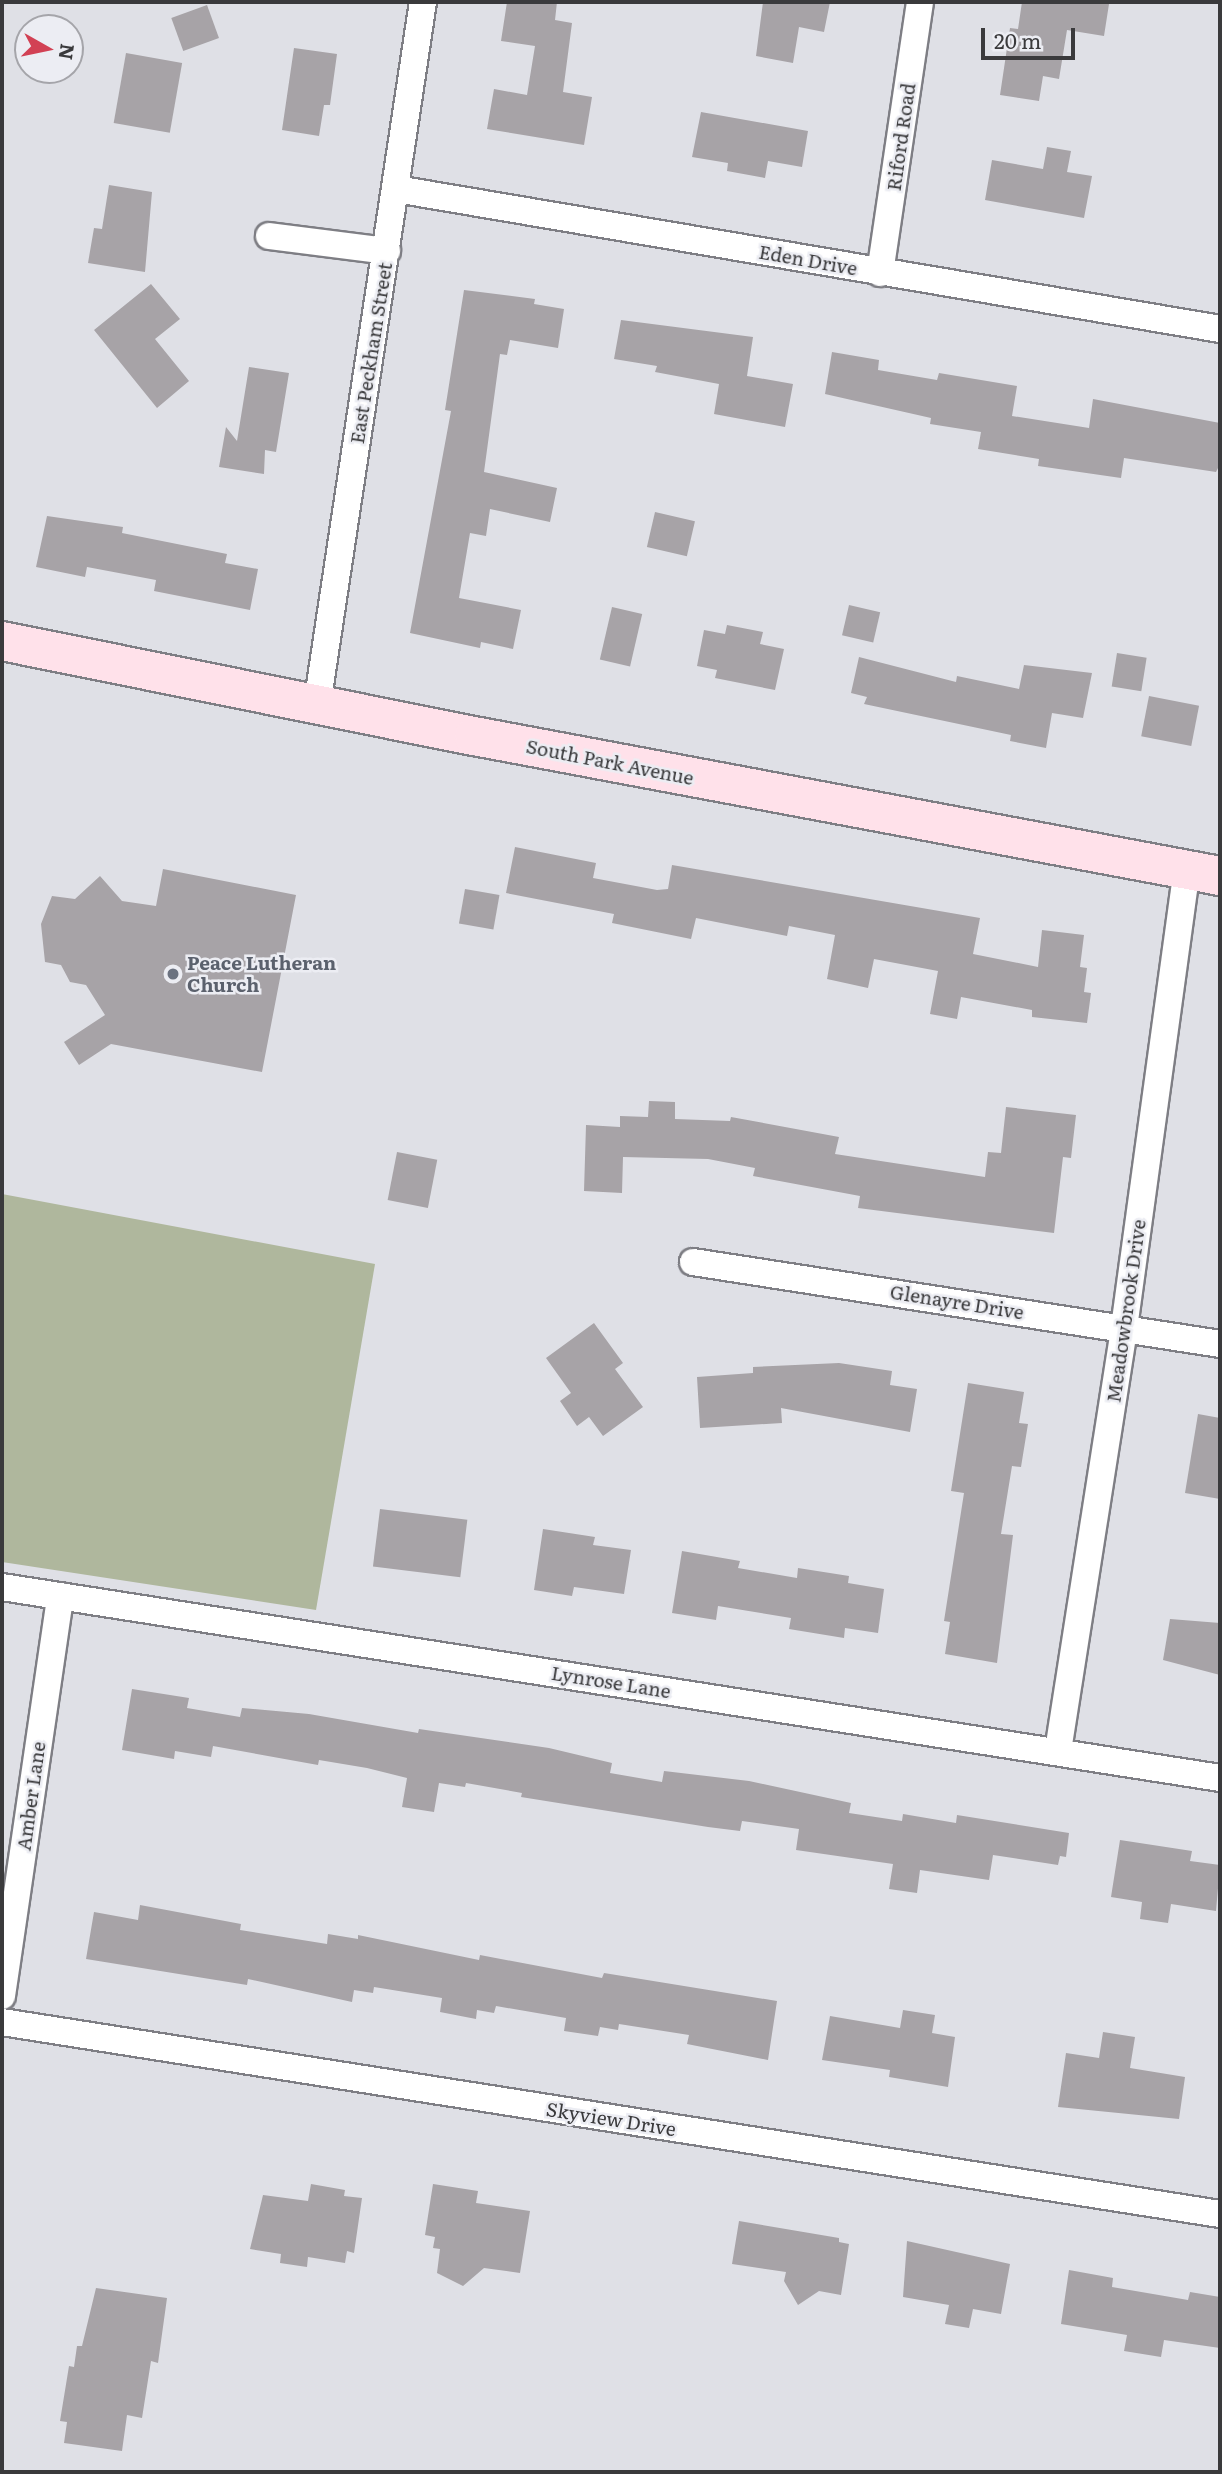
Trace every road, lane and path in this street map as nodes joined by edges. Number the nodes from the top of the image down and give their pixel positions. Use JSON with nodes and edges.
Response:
{"nodes":[{"id":1,"x":423,"y":2,"type":"edge"},
{"id":2,"x":920,"y":2,"type":"edge"},
{"id":3,"x":396,"y":190,"type":"junction"},
{"id":4,"x":269,"y":236,"type":"dead end"},
{"id":5,"x":387,"y":251,"type":"junction"},
{"id":6,"x":880,"y":272,"type":"junction"},
{"id":7,"x":1220,"y":329,"type":"edge"},
{"id":8,"x":2,"y":641,"type":"edge"},
{"id":9,"x":317,"y":705,"type":"junction"},
{"id":10,"x":1204,"y":873,"type":"edge"},
{"id":11,"x":693,"y":1262,"type":"dead end"},
{"id":12,"x":1124,"y":1328,"type":"junction"},
{"id":13,"x":1220,"y":1344,"type":"edge"},
{"id":14,"x":2,"y":1587,"type":"edge"},
{"id":15,"x":60,"y":1596,"type":"junction"},
{"id":16,"x":1058,"y":1751,"type":"junction"},
{"id":17,"x":1220,"y":1778,"type":"edge"},
{"id":18,"x":2,"y":1996,"type":"edge"},
{"id":19,"x":2,"y":2022,"type":"edge"},
{"id":20,"x":1220,"y":2214,"type":"edge"}],
"edges":[{"from":1,"to":3,"type":"street","name":"East Peckham Street"},
{"from":2,"to":6,"type":"street","name":"Riford Road"},
{"from":3,"to":5,"type":"street","name":"East Peckham Street"},
{"from":3,"to":6,"type":"street","name":"Eden Drive"},
{"from":4,"to":5,"type":"street"},
{"from":5,"to":9,"type":"street","name":"East Peckham Street"},
{"from":6,"to":7,"type":"street","name":"Eden Drive"},
{"from":8,"to":9,"type":"main road","name":"South Park Avenue"},
{"from":9,"to":10,"type":"main road","name":"South Park Avenue"},
{"from":10,"to":12,"type":"street","name":"Meadowbrook Drive"},
{"from":11,"to":12,"type":"street","name":"Glenayre Drive"},
{"from":12,"to":13,"type":"street","name":"Glenayre Drive"},
{"from":12,"to":16,"type":"street","name":"Meadowbrook Drive"},
{"from":14,"to":15,"type":"street","name":"Lynrose Lane"},
{"from":15,"to":16,"type":"street","name":"Lynrose Lane"},
{"from":15,"to":18,"type":"street","name":"Amber Lane"},
{"from":16,"to":17,"type":"street","name":"Lynrose Lane"},
{"from":19,"to":20,"type":"street","name":"Skyview Drive"}]}
